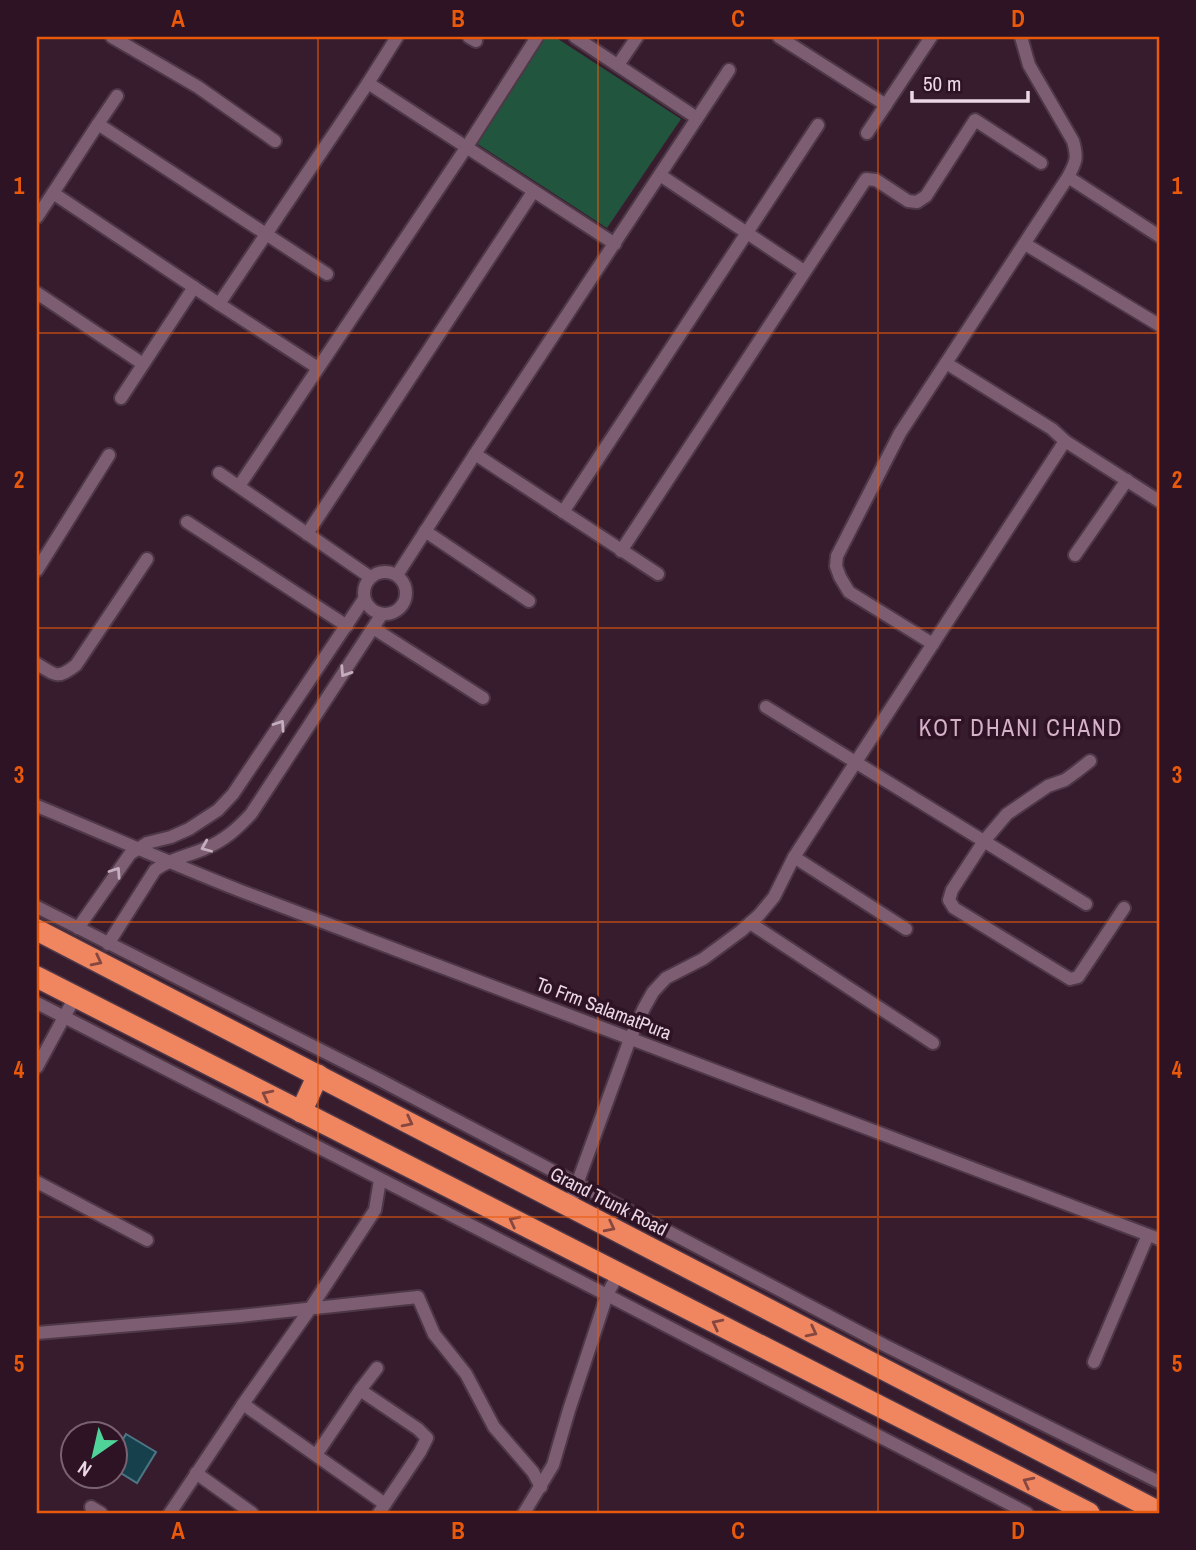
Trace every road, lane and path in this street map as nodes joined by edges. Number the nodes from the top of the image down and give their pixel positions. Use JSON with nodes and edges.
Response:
{"nodes":[{"id":1,"x":112,"y":37,"type":"edge"},
{"id":2,"x":397,"y":37,"type":"edge"},
{"id":3,"x":537,"y":37,"type":"edge"},
{"id":4,"x":575,"y":37,"type":"edge"},
{"id":5,"x":637,"y":37,"type":"edge"},
{"id":6,"x":779,"y":37,"type":"edge"},
{"id":7,"x":931,"y":37,"type":"edge"},
{"id":8,"x":1021,"y":37,"type":"edge"},
{"id":9,"x":618,"y":65,"type":"junction"},
{"id":10,"x":729,"y":70,"type":"dead end"},
{"id":11,"x":368,"y":83,"type":"junction"},
{"id":12,"x":117,"y":96,"type":"dead end"},
{"id":13,"x":886,"y":105,"type":"junction"},
{"id":14,"x":697,"y":118,"type":"junction"},
{"id":15,"x":98,"y":124,"type":"junction"},
{"id":16,"x":818,"y":125,"type":"dead end"},
{"id":17,"x":867,"y":134,"type":"dead end"},
{"id":18,"x":275,"y":141,"type":"dead end"},
{"id":19,"x":466,"y":148,"type":"junction"},
{"id":20,"x":1041,"y":163,"type":"dead end"},
{"id":21,"x":660,"y":175,"type":"junction"},
{"id":22,"x":1068,"y":177,"type":"junction"},
{"id":23,"x":533,"y":192,"type":"junction"},
{"id":24,"x":53,"y":193,"type":"junction"},
{"id":25,"x":37,"y":217,"type":"edge"},
{"id":26,"x":746,"y":233,"type":"junction"},
{"id":27,"x":266,"y":234,"type":"junction"},
{"id":28,"x":1159,"y":236,"type":"edge"},
{"id":29,"x":615,"y":244,"type":"junction"},
{"id":30,"x":1025,"y":244,"type":"junction"},
{"id":31,"x":804,"y":271,"type":"junction"},
{"id":32,"x":327,"y":274,"type":"dead end"},
{"id":33,"x":194,"y":287,"type":"junction"},
{"id":34,"x":37,"y":293,"type":"edge"},
{"id":35,"x":219,"y":303,"type":"junction"},
{"id":36,"x":1159,"y":325,"type":"edge"},
{"id":37,"x":946,"y":363,"type":"junction"},
{"id":38,"x":143,"y":364,"type":"junction"},
{"id":39,"x":318,"y":368,"type":"junction"},
{"id":40,"x":121,"y":398,"type":"dead end"},
{"id":41,"x":1065,"y":441,"type":"junction"},
{"id":42,"x":475,"y":454,"type":"junction"},
{"id":43,"x":109,"y":455,"type":"dead end"},
{"id":44,"x":219,"y":472,"type":"dead end"},
{"id":45,"x":1127,"y":481,"type":"junction"},
{"id":46,"x":239,"y":486,"type":"junction"},
{"id":47,"x":1159,"y":501,"type":"edge"},
{"id":48,"x":562,"y":512,"type":"junction"},
{"id":49,"x":187,"y":522,"type":"dead end"},
{"id":50,"x":425,"y":531,"type":"junction"},
{"id":51,"x":307,"y":534,"type":"junction"},
{"id":52,"x":621,"y":551,"type":"junction"},
{"id":53,"x":1075,"y":555,"type":"dead end"},
{"id":54,"x":147,"y":559,"type":"dead end"},
{"id":55,"x":37,"y":570,"type":"edge"},
{"id":56,"x":658,"y":574,"type":"dead end"},
{"id":57,"x":397,"y":575,"type":"junction"},
{"id":58,"x":370,"y":577,"type":"junction"},
{"id":59,"x":364,"y":599,"type":"junction"},
{"id":60,"x":529,"y":601,"type":"dead end"},
{"id":61,"x":382,"y":614,"type":"junction"},
{"id":62,"x":347,"y":626,"type":"junction"},
{"id":63,"x":373,"y":628,"type":"junction"},
{"id":64,"x":933,"y":643,"type":"junction"},
{"id":65,"x":37,"y":664,"type":"edge"},
{"id":66,"x":483,"y":698,"type":"dead end"},
{"id":67,"x":766,"y":707,"type":"dead end"},
{"id":68,"x":1090,"y":761,"type":"dead end"},
{"id":69,"x":856,"y":762,"type":"junction"},
{"id":70,"x":37,"y":806,"type":"edge"},
{"id":71,"x":984,"y":841,"type":"junction"},
{"id":72,"x":138,"y":848,"type":"junction"},
{"id":73,"x":794,"y":857,"type":"junction"},
{"id":74,"x":166,"y":862,"type":"junction"},
{"id":75,"x":1086,"y":904,"type":"dead end"},
{"id":76,"x":37,"y":907,"type":"edge"},
{"id":77,"x":1124,"y":908,"type":"dead end"},
{"id":78,"x":750,"y":923,"type":"junction"},
{"id":79,"x":78,"y":928,"type":"junction"},
{"id":80,"x":906,"y":929,"type":"dead end"},
{"id":81,"x":37,"y":930,"type":"edge"},
{"id":82,"x":108,"y":944,"type":"junction"},
{"id":83,"x":37,"y":977,"type":"edge"},
{"id":84,"x":75,"y":997,"type":"junction"},
{"id":85,"x":37,"y":1003,"type":"edge"},
{"id":86,"x":65,"y":1018,"type":"junction"},
{"id":87,"x":630,"y":1038,"type":"junction"},
{"id":88,"x":933,"y":1043,"type":"dead end"},
{"id":89,"x":37,"y":1067,"type":"edge"},
{"id":90,"x":318,"y":1075,"type":"junction"},
{"id":91,"x":378,"y":1079,"type":"junction"},
{"id":92,"x":367,"y":1101,"type":"junction"},
{"id":93,"x":301,"y":1112,"type":"junction"},
{"id":94,"x":350,"y":1137,"type":"junction"},
{"id":95,"x":339,"y":1159,"type":"junction"},
{"id":96,"x":380,"y":1180,"type":"junction"},
{"id":97,"x":37,"y":1182,"type":"edge"},
{"id":98,"x":577,"y":1182,"type":"junction"},
{"id":99,"x":569,"y":1206,"type":"junction"},
{"id":100,"x":1153,"y":1237,"type":"edge"},
{"id":101,"x":147,"y":1240,"type":"dead end"},
{"id":102,"x":618,"y":1274,"type":"junction"},
{"id":103,"x":607,"y":1296,"type":"junction"},
{"id":104,"x":310,"y":1309,"type":"junction"},
{"id":105,"x":37,"y":1333,"type":"edge"},
{"id":106,"x":886,"y":1346,"type":"junction"},
{"id":107,"x":1094,"y":1362,"type":"dead end"},
{"id":108,"x":876,"y":1366,"type":"junction"},
{"id":109,"x":377,"y":1368,"type":"dead end"},
{"id":110,"x":360,"y":1390,"type":"junction"},
{"id":111,"x":243,"y":1404,"type":"junction"},
{"id":112,"x":316,"y":1455,"type":"junction"},
{"id":113,"x":196,"y":1473,"type":"junction"},
{"id":114,"x":1159,"y":1482,"type":"edge"},
{"id":115,"x":541,"y":1487,"type":"junction"},
{"id":116,"x":382,"y":1508,"type":"edge"},
{"id":117,"x":1159,"y":1512,"type":"edge"},
{"id":118,"x":170,"y":1513,"type":"edge"},
{"id":119,"x":252,"y":1513,"type":"edge"},
{"id":120,"x":524,"y":1513,"type":"edge"},
{"id":121,"x":1027,"y":1513,"type":"edge"},
{"id":122,"x":1089,"y":1513,"type":"edge"}],
"edges":[{"from":1,"to":18,"type":"street"},
{"from":2,"to":11,"type":"street"},
{"from":3,"to":19,"type":"street"},
{"from":4,"to":9,"type":"street"},
{"from":5,"to":9,"type":"street"},
{"from":6,"to":13,"type":"street"},
{"from":7,"to":13,"type":"street"},
{"from":8,"to":22,"type":"street"},
{"from":9,"to":14,"type":"street"},
{"from":10,"to":14,"type":"street"},
{"from":11,"to":19,"type":"street"},
{"from":11,"to":27,"type":"street"},
{"from":12,"to":15,"type":"street"},
{"from":13,"to":17,"type":"street"},
{"from":14,"to":21,"type":"street"},
{"from":15,"to":24,"type":"street"},
{"from":15,"to":27,"type":"street"},
{"from":16,"to":26,"type":"street"},
{"from":19,"to":23,"type":"street"},
{"from":19,"to":39,"type":"street"},
{"from":20,"to":31,"type":"street"},
{"from":21,"to":26,"type":"street"},
{"from":21,"to":29,"type":"street"},
{"from":22,"to":28,"type":"street"},
{"from":22,"to":30,"type":"street"},
{"from":23,"to":29,"type":"street"},
{"from":23,"to":51,"type":"street"},
{"from":24,"to":25,"type":"street"},
{"from":24,"to":33,"type":"street"},
{"from":26,"to":31,"type":"street"},
{"from":26,"to":48,"type":"street"},
{"from":27,"to":32,"type":"street"},
{"from":27,"to":35,"type":"street"},
{"from":29,"to":42,"type":"street"},
{"from":30,"to":36,"type":"street"},
{"from":30,"to":37,"type":"street"},
{"from":31,"to":52,"type":"street"},
{"from":33,"to":35,"type":"street"},
{"from":33,"to":38,"type":"street"},
{"from":34,"to":38,"type":"street"},
{"from":35,"to":39,"type":"street"},
{"from":37,"to":41,"type":"street"},
{"from":37,"to":64,"type":"street"},
{"from":38,"to":40,"type":"street"},
{"from":39,"to":46,"type":"street"},
{"from":41,"to":45,"type":"street"},
{"from":41,"to":64,"type":"street"},
{"from":42,"to":48,"type":"street"},
{"from":42,"to":50,"type":"street"},
{"from":43,"to":55,"type":"street"},
{"from":44,"to":46,"type":"street"},
{"from":45,"to":47,"type":"street"},
{"from":45,"to":53,"type":"street"},
{"from":46,"to":51,"type":"street"},
{"from":48,"to":52,"type":"street"},
{"from":49,"to":62,"type":"street"},
{"from":50,"to":57,"type":"street"},
{"from":50,"to":60,"type":"street"},
{"from":51,"to":58,"type":"street"},
{"from":52,"to":56,"type":"street"},
{"from":54,"to":65,"type":"street"},
{"from":57,"to":58,"type":"street"},
{"from":57,"to":61,"type":"street"},
{"from":58,"to":59,"type":"street"},
{"from":59,"to":61,"type":"street"},
{"from":59,"to":62,"type":"street"},
{"from":61,"to":63,"type":"street"},
{"from":72,"to":62,"type":"street","one_way":true},
{"from":63,"to":66,"type":"street"},
{"from":63,"to":74,"type":"street","one_way":true},
{"from":64,"to":69,"type":"street"},
{"from":67,"to":69,"type":"street"},
{"from":68,"to":71,"type":"street"},
{"from":69,"to":71,"type":"street"},
{"from":69,"to":73,"type":"street"},
{"from":70,"to":72,"type":"street","name":"To Frm SalamatPura"},
{"from":71,"to":75,"type":"street"},
{"from":71,"to":77,"type":"street"},
{"from":72,"to":74,"type":"street","name":"To Frm SalamatPura"},
{"from":79,"to":72,"type":"street","one_way":true},
{"from":73,"to":78,"type":"street"},
{"from":73,"to":80,"type":"street"},
{"from":74,"to":82,"type":"street"},
{"from":74,"to":87,"type":"street","name":"To Frm SalamatPura"},
{"from":76,"to":79,"type":"street"},
{"from":78,"to":87,"type":"street"},
{"from":78,"to":88,"type":"street"},
{"from":79,"to":82,"type":"street"},
{"from":81,"to":90,"type":"highway","name":"Grand Trunk Road","one_way":true},
{"from":82,"to":91,"type":"street"},
{"from":83,"to":84,"type":"highway"},
{"from":84,"to":86,"type":"street"},
{"from":93,"to":84,"type":"highway","one_way":true},
{"from":85,"to":86,"type":"street"},
{"from":86,"to":89,"type":"street"},
{"from":86,"to":95,"type":"street"},
{"from":87,"to":98,"type":"street"},
{"from":87,"to":100,"type":"street","name":"To Frm SalamatPura"},
{"from":90,"to":92,"type":"highway","name":"Grand Trunk Road"},
{"from":90,"to":93,"type":"highway"},
{"from":91,"to":92,"type":"street"},
{"from":91,"to":98,"type":"street"},
{"from":92,"to":99,"type":"highway","name":"Grand Trunk Road","one_way":true},
{"from":93,"to":94,"type":"highway"},
{"from":94,"to":95,"type":"street"},
{"from":102,"to":94,"type":"highway","one_way":true},
{"from":95,"to":96,"type":"street"},
{"from":96,"to":103,"type":"street"},
{"from":96,"to":104,"type":"street"},
{"from":97,"to":101,"type":"street"},
{"from":98,"to":99,"type":"street"},
{"from":98,"to":106,"type":"street"},
{"from":99,"to":108,"type":"highway","name":"Grand Trunk Road","one_way":true},
{"from":100,"to":107,"type":"street"},
{"from":102,"to":103,"type":"street"},
{"from":122,"to":102,"type":"highway","one_way":true},
{"from":103,"to":115,"type":"street"},
{"from":103,"to":121,"type":"street"},
{"from":104,"to":105,"type":"street"},
{"from":104,"to":111,"type":"street"},
{"from":104,"to":115,"type":"street"},
{"from":106,"to":108,"type":"street"},
{"from":106,"to":114,"type":"street"},
{"from":108,"to":117,"type":"highway","name":"Grand Trunk Road"},
{"from":109,"to":110,"type":"street"},
{"from":110,"to":112,"type":"street"},
{"from":110,"to":116,"type":"street"},
{"from":111,"to":112,"type":"street"},
{"from":111,"to":113,"type":"street"},
{"from":112,"to":116,"type":"street"},
{"from":113,"to":118,"type":"street"},
{"from":113,"to":119,"type":"street"},
{"from":115,"to":120,"type":"street"}]}
